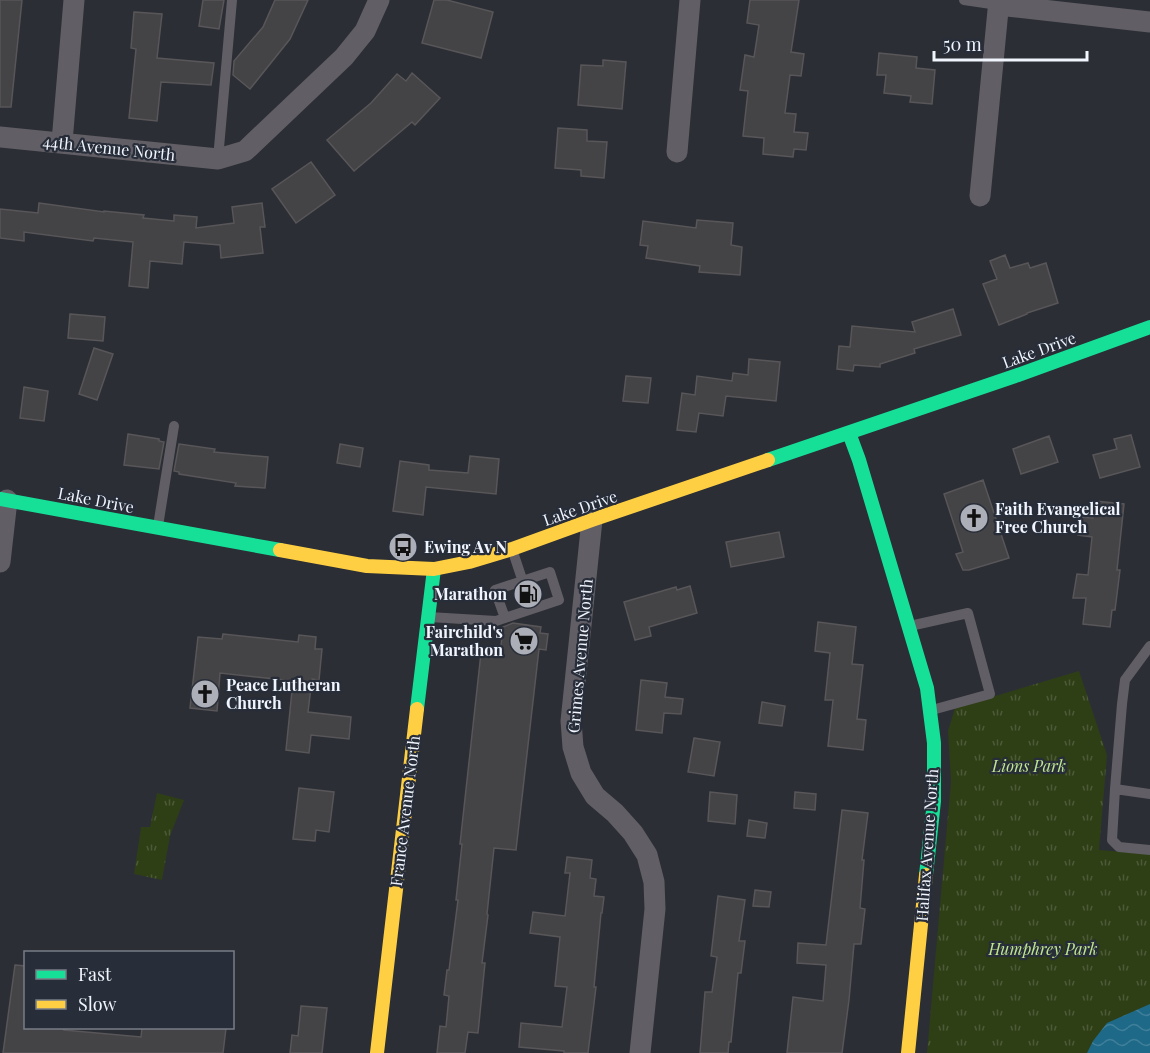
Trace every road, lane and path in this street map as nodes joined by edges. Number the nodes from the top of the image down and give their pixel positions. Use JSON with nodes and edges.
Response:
{"nodes":[{"id":1,"x":74,"y":0,"type":"edge"},
{"id":2,"x":232,"y":0,"type":"edge"},
{"id":3,"x":379,"y":0,"type":"edge"},
{"id":4,"x":690,"y":0,"type":"edge"},
{"id":5,"x":964,"y":0,"type":"edge"},
{"id":6,"x":998,"y":3,"type":"edge"},
{"id":7,"x":1150,"y":22,"type":"edge"},
{"id":8,"x":0,"y":137,"type":"edge"},
{"id":9,"x":62,"y":142,"type":"junction"},
{"id":10,"x":676,"y":152,"type":"dead end"},
{"id":11,"x":218,"y":159,"type":"junction"},
{"id":12,"x":980,"y":196,"type":"dead end"},
{"id":13,"x":1150,"y":327,"type":"edge"},
{"id":14,"x":174,"y":426,"type":"dead end"},
{"id":15,"x":849,"y":433,"type":"junction"},
{"id":16,"x":3,"y":500,"type":"edge"},
{"id":17,"x":592,"y":520,"type":"junction"},
{"id":18,"x":158,"y":529,"type":"junction"},
{"id":19,"x":512,"y":549,"type":"junction"},
{"id":20,"x":0,"y":562,"type":"edge"},
{"id":21,"x":434,"y":569,"type":"junction"},
{"id":22,"x":523,"y":583,"type":"junction"},
{"id":23,"x":572,"y":600,"type":"junction"},
{"id":24,"x":429,"y":617,"type":"junction"},
{"id":25,"x":504,"y":618,"type":"junction"},
{"id":26,"x":910,"y":626,"type":"junction"},
{"id":27,"x":1150,"y":646,"type":"edge"},
{"id":28,"x":931,"y":710,"type":"junction"},
{"id":29,"x":1115,"y":789,"type":"junction"},
{"id":30,"x":1150,"y":794,"type":"edge"},
{"id":31,"x":1150,"y":850,"type":"edge"},
{"id":32,"x":377,"y":1053,"type":"edge"},
{"id":33,"x":640,"y":1053,"type":"edge"},
{"id":34,"x":908,"y":1053,"type":"edge"}],
"edges":[{"from":1,"to":9,"type":"street"},
{"from":2,"to":11,"type":"lane"},
{"from":3,"to":11,"type":"street"},
{"from":4,"to":10,"type":"street"},
{"from":5,"to":6,"type":"lane"},
{"from":6,"to":7,"type":"street"},
{"from":6,"to":12,"type":"street"},
{"from":8,"to":9,"type":"street","name":"44th Avenue North"},
{"from":9,"to":11,"type":"street","name":"44th Avenue North"},
{"from":13,"to":15,"type":"street","name":"Lake Drive"},
{"from":14,"to":18,"type":"lane"},
{"from":15,"to":17,"type":"street","name":"Lake Drive"},
{"from":15,"to":26,"type":"street","name":"Halifax Avenue North"},
{"from":16,"to":18,"type":"street","name":"Lake Drive"},
{"from":16,"to":20,"type":"street"},
{"from":17,"to":19,"type":"street","name":"Lake Drive"},
{"from":17,"to":23,"type":"street","name":"Grimes Avenue North"},
{"from":18,"to":21,"type":"street","name":"Lake Drive"},
{"from":19,"to":21,"type":"street","name":"Lake Drive"},
{"from":19,"to":22,"type":"lane"},
{"from":21,"to":24,"type":"street","name":"France Avenue North"},
{"from":22,"to":23,"type":"lane"},
{"from":22,"to":25,"type":"lane"},
{"from":23,"to":25,"type":"lane"},
{"from":23,"to":33,"type":"street","name":"Grimes Avenue North"},
{"from":24,"to":25,"type":"lane"},
{"from":24,"to":32,"type":"street","name":"France Avenue North"},
{"from":26,"to":28,"type":"street","name":"Halifax Avenue North"},
{"from":26,"to":28,"type":"lane"},
{"from":27,"to":29,"type":"lane"},
{"from":28,"to":34,"type":"street","name":"Halifax Avenue North"},
{"from":29,"to":30,"type":"lane"},
{"from":29,"to":31,"type":"lane"}]}
